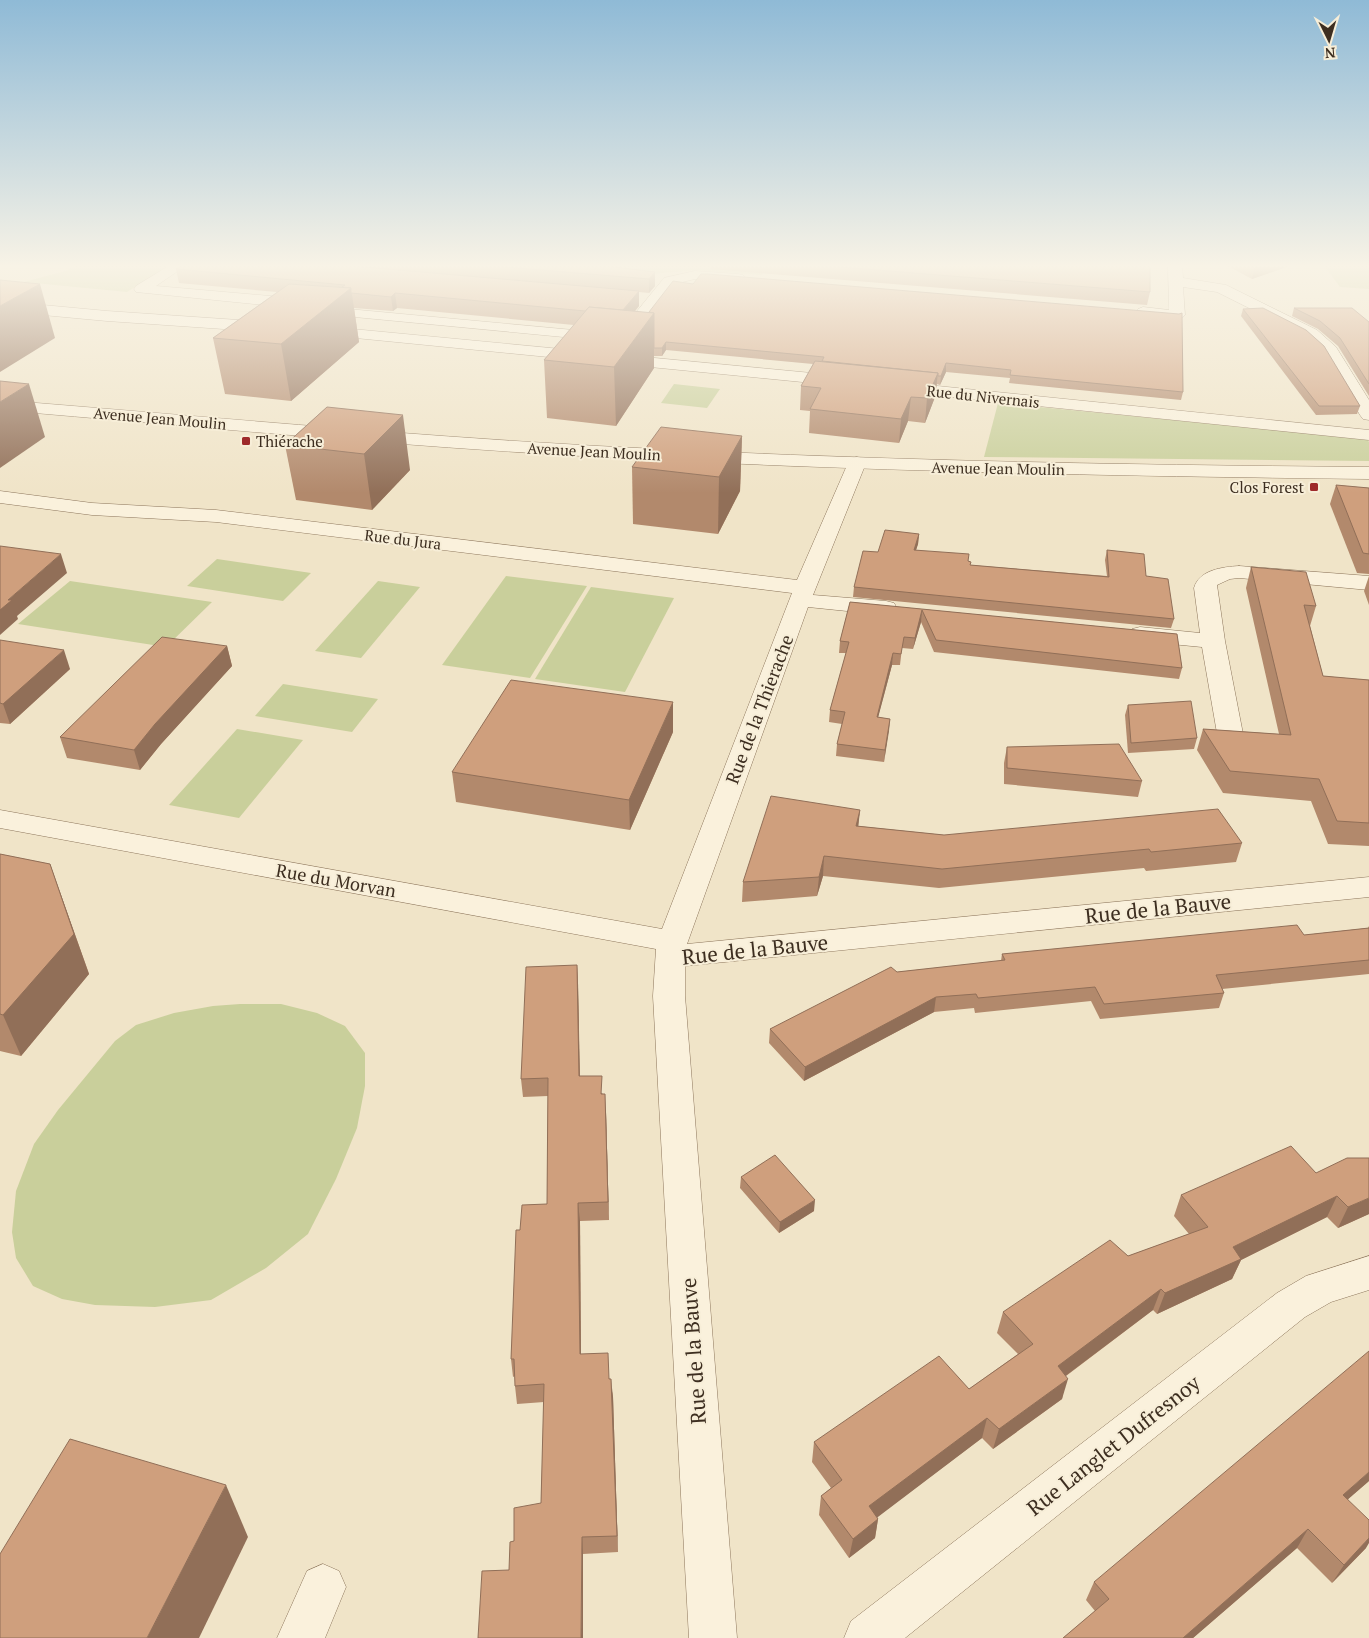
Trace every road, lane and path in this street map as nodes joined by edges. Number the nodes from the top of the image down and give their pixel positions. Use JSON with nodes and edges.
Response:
{"nodes":[{"id":1,"x":421,"y":340,"type":"edge"},
{"id":2,"x":612,"y":340,"type":"edge"},
{"id":3,"x":1321,"y":340,"type":"edge"},
{"id":4,"x":608,"y":358,"type":"junction"},
{"id":5,"x":859,"y":383,"type":"edge"},
{"id":6,"x":879,"y":385,"type":"edge"},
{"id":7,"x":0,"y":405,"type":"edge"},
{"id":8,"x":1369,"y":415,"type":"edge"},
{"id":9,"x":1369,"y":434,"type":"edge"},
{"id":10,"x":857,"y":463,"type":"junction"},
{"id":11,"x":1369,"y":473,"type":"edge"},
{"id":12,"x":9,"y":498,"type":"edge"},
{"id":13,"x":0,"y":512,"type":"edge"},
{"id":14,"x":1369,"y":582,"type":"edge"},
{"id":15,"x":803,"y":594,"type":"junction"},
{"id":16,"x":908,"y":610,"type":"edge"},
{"id":17,"x":1124,"y":632,"type":"edge"},
{"id":18,"x":1213,"y":642,"type":"junction"},
{"id":19,"x":1231,"y":739,"type":"edge"},
{"id":20,"x":0,"y":819,"type":"edge"},
{"id":21,"x":1369,"y":887,"type":"edge"},
{"id":22,"x":671,"y":949,"type":"junction"},
{"id":23,"x":1369,"y":1273,"type":"edge"},
{"id":24,"x":323,"y":1587,"type":"dead end"},
{"id":25,"x":301,"y":1638,"type":"edge"},
{"id":26,"x":713,"y":1638,"type":"edge"},
{"id":27,"x":868,"y":1638,"type":"edge"}],
"edges":[{"from":1,"to":4,"type":"street"},
{"from":2,"to":4,"type":"street"},
{"from":3,"to":8,"type":"street"},
{"from":4,"to":5,"type":"street"},
{"from":6,"to":9,"type":"street","name":"Rue du Nivernais"},
{"from":7,"to":10,"type":"street","name":"Avenue Jean Moulin"},
{"from":10,"to":11,"type":"street","name":"Avenue Jean Moulin"},
{"from":10,"to":15,"type":"street","name":"Rue de la Thierache"},
{"from":12,"to":13,"type":"street"},
{"from":12,"to":15,"type":"street","name":"Rue du Jura"},
{"from":14,"to":18,"type":"street"},
{"from":15,"to":16,"type":"street","name":"Rue du Jura"},
{"from":15,"to":22,"type":"street","name":"Rue de la Thierache"},
{"from":17,"to":18,"type":"street"},
{"from":18,"to":19,"type":"street"},
{"from":20,"to":22,"type":"street","name":"Rue du Morvan"},
{"from":21,"to":22,"type":"street","name":"Rue de la Bauve"},
{"from":22,"to":26,"type":"street","name":"Rue de la Bauve"},
{"from":23,"to":27,"type":"street","name":"Rue Langlet Dufresnoy"},
{"from":24,"to":25,"type":"street"}]}
